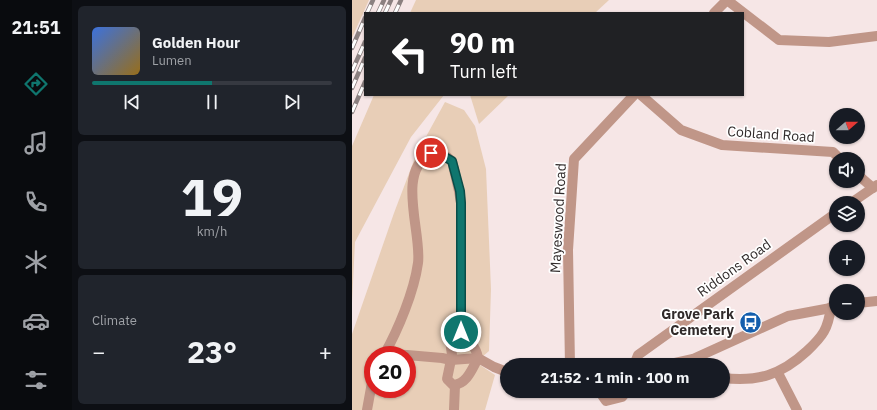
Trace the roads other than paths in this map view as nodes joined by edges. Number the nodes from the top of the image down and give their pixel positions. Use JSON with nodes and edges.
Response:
{"nodes":[{"id":1,"x":727,"y":0,"type":"edge"},
{"id":2,"x":715,"y":12,"type":"edge"},
{"id":3,"x":743,"y":12,"type":"edge"},
{"id":4,"x":744,"y":13,"type":"edge"},
{"id":5,"x":877,"y":36,"type":"edge"},
{"id":6,"x":633,"y":96,"type":"edge"},
{"id":7,"x":642,"y":96,"type":"edge"},
{"id":8,"x":833,"y":152,"type":"edge"},
{"id":9,"x":865,"y":180,"type":"edge"},
{"id":10,"x":875,"y":187,"type":"edge"},
{"id":11,"x":862,"y":196,"type":"edge"},
{"id":12,"x":829,"y":218,"type":"edge"},
{"id":13,"x":877,"y":301,"type":"edge"},
{"id":14,"x":865,"y":303,"type":"edge"},
{"id":15,"x":829,"y":308,"type":"edge"},
{"id":16,"x":830,"y":320,"type":"edge"},
{"id":17,"x":461,"y":332,"type":"junction"},
{"id":18,"x":389,"y":346,"type":"edge"},
{"id":19,"x":416,"y":356,"type":"edge"},
{"id":20,"x":478,"y":358,"type":"junction"},
{"id":21,"x":570,"y":358,"type":"edge"},
{"id":22,"x":637,"y":358,"type":"edge"},
{"id":23,"x":703,"y":358,"type":"edge"},
{"id":24,"x":451,"y":360,"type":"junction"},
{"id":25,"x":500,"y":369,"type":"edge"},
{"id":26,"x":778,"y":372,"type":"junction"},
{"id":27,"x":730,"y":378,"type":"edge"},
{"id":28,"x":455,"y":385,"type":"junction"},
{"id":29,"x":368,"y":398,"type":"edge"},
{"id":30,"x":621,"y":398,"type":"edge"},
{"id":31,"x":611,"y":405,"type":"edge"},
{"id":32,"x":367,"y":410,"type":"edge"},
{"id":33,"x":454,"y":410,"type":"edge"},
{"id":34,"x":797,"y":410,"type":"edge"}],
"edges":[{"from":1,"to":2,"type":"street"},
{"from":1,"to":3,"type":"street"},
{"from":4,"to":5,"type":"street"},
{"from":6,"to":21,"type":"street","name":"Mayeswood Road"},
{"from":7,"to":8,"type":"street","name":"Cobland Road"},
{"from":9,"to":10,"type":"street"},
{"from":10,"to":11,"type":"street"},
{"from":12,"to":22,"type":"street","name":"Riddons Road"},
{"from":13,"to":14,"type":"street"},
{"from":15,"to":23,"type":"street"},
{"from":16,"to":26,"type":"street"},
{"from":17,"to":18,"type":"street"},
{"from":17,"to":20,"type":"street"},
{"from":17,"to":24,"type":"street"},
{"from":19,"to":24,"type":"street"},
{"from":20,"to":24,"type":"street"},
{"from":20,"to":25,"type":"street"},
{"from":20,"to":28,"type":"street"},
{"from":24,"to":28,"type":"street"},
{"from":26,"to":27,"type":"street"},
{"from":26,"to":34,"type":"street"},
{"from":28,"to":33,"type":"street"},
{"from":29,"to":32,"type":"street"},
{"from":30,"to":31,"type":"street"}]}
